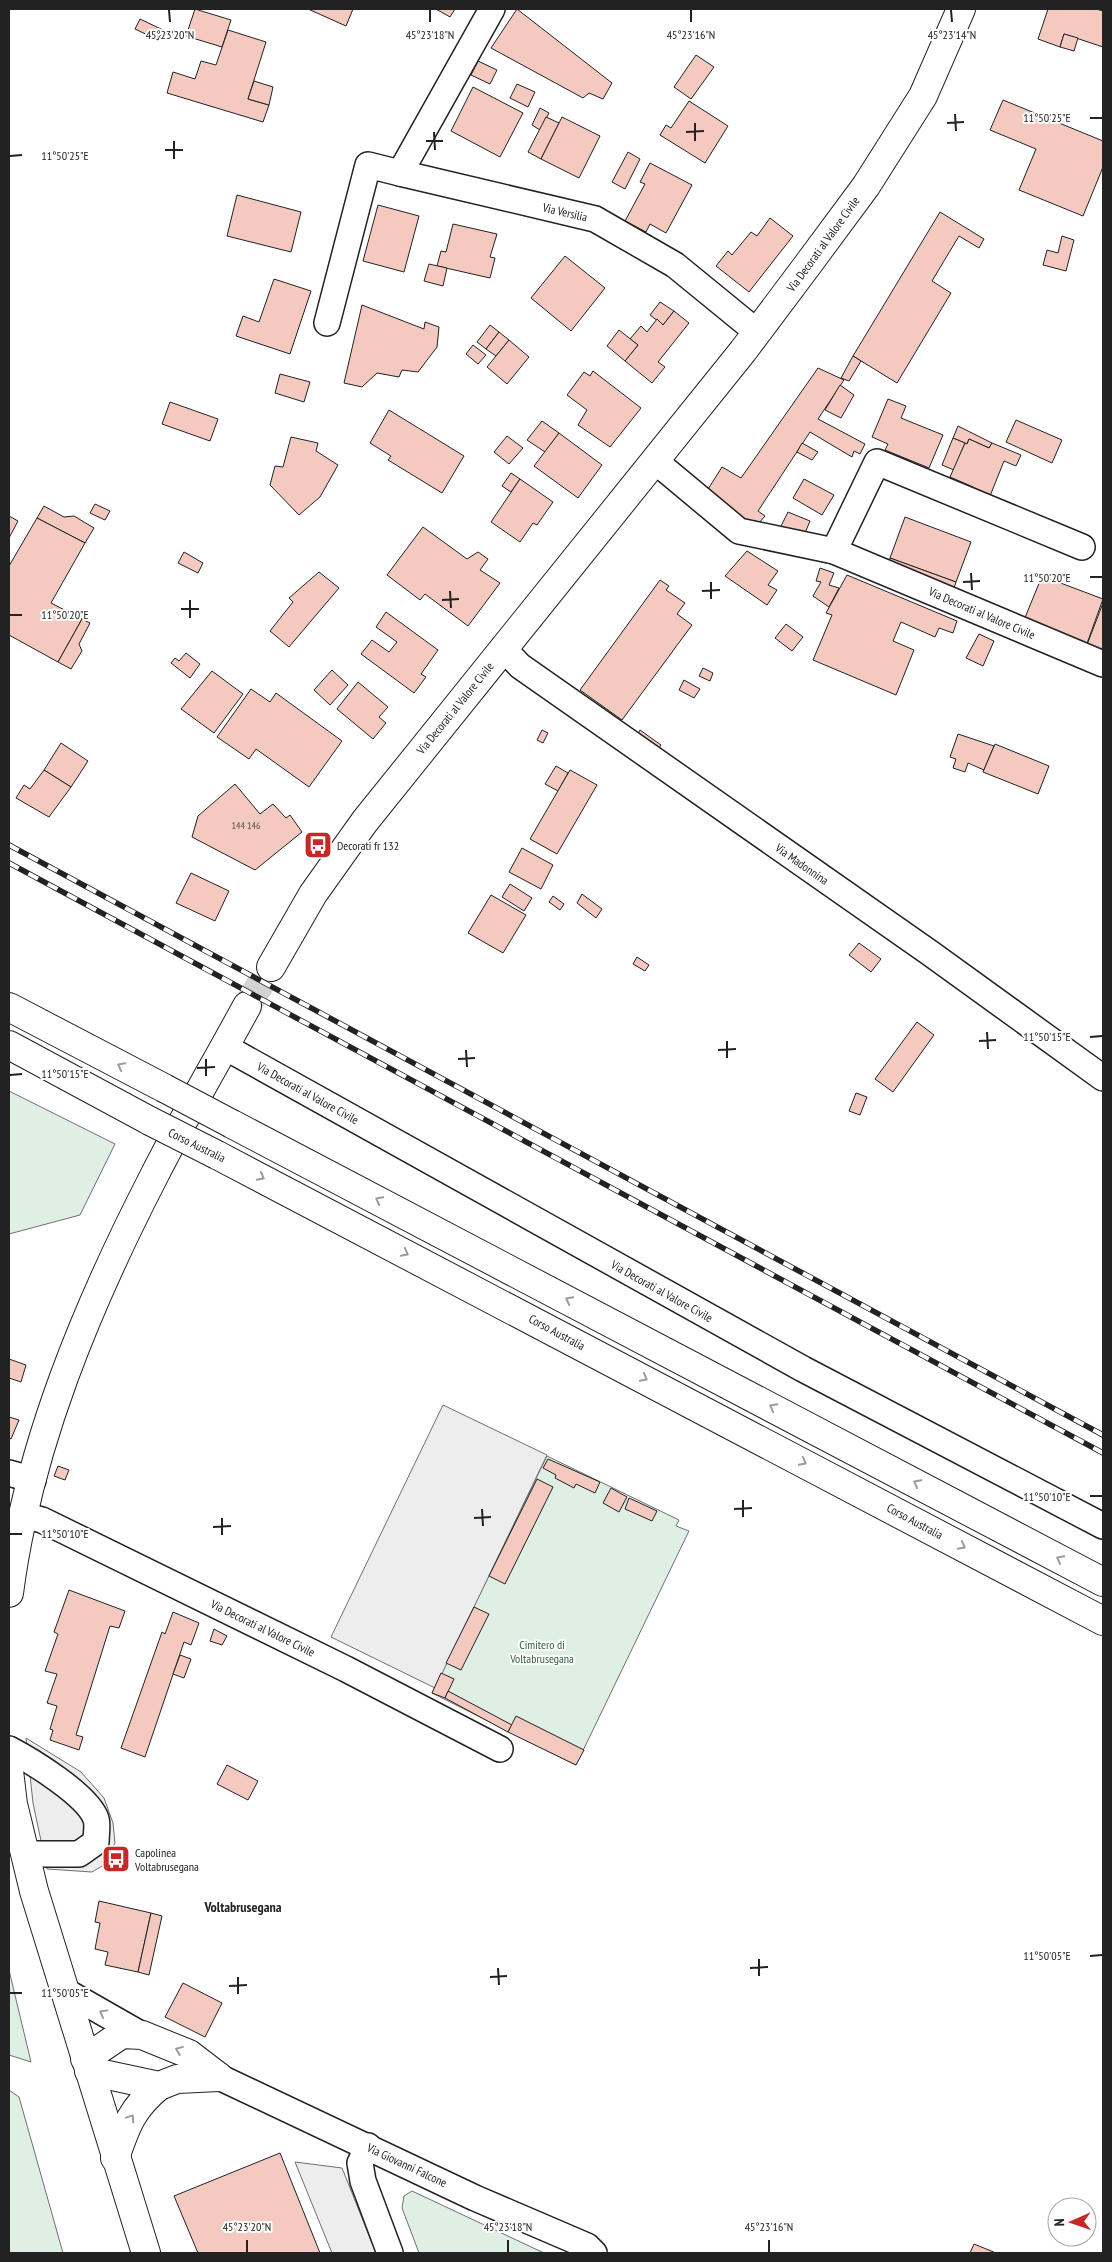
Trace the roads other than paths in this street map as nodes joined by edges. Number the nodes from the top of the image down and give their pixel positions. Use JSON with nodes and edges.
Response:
{"nodes":[{"id":1,"x":492,"y":9,"type":"edge"},
{"id":2,"x":961,"y":9,"type":"edge"},
{"id":3,"x":400,"y":173,"type":"junction"},
{"id":4,"x":327,"y":323,"type":"dead end"},
{"id":5,"x":757,"y":332,"type":"junction"},
{"id":6,"x":655,"y":461,"type":"junction"},
{"id":7,"x":1082,"y":547,"type":"dead end"},
{"id":8,"x":834,"y":551,"type":"junction"},
{"id":9,"x":503,"y":648,"type":"junction"},
{"id":10,"x":1103,"y":664,"type":"edge"},
{"id":11,"x":270,"y":967,"type":"tunnel mouth"},
{"id":12,"x":247,"y":1006,"type":"tunnel mouth"},
{"id":13,"x":9,"y":1007,"type":"edge"},
{"id":14,"x":9,"y":1046,"type":"edge"},
{"id":15,"x":225,"y":1047,"type":"junction"},
{"id":16,"x":1103,"y":1078,"type":"edge"},
{"id":17,"x":21,"y":1476,"type":"edge"},
{"id":18,"x":23,"y":1515,"type":"junction"},
{"id":19,"x":1103,"y":1526,"type":"edge"},
{"id":20,"x":1103,"y":1582,"type":"edge"},
{"id":21,"x":9,"y":1593,"type":"edge"},
{"id":22,"x":1103,"y":1621,"type":"edge"},
{"id":23,"x":9,"y":1749,"type":"edge"},
{"id":24,"x":500,"y":1749,"type":"dead end"},
{"id":25,"x":9,"y":1771,"type":"edge"},
{"id":26,"x":24,"y":1854,"type":"junction"},
{"id":27,"x":64,"y":1991,"type":"junction"},
{"id":28,"x":142,"y":2034,"type":"junction"},
{"id":29,"x":87,"y":2065,"type":"junction"},
{"id":30,"x":219,"y":2078,"type":"junction"},
{"id":31,"x":159,"y":2086,"type":"junction"},
{"id":32,"x":368,"y":2146,"type":"junction"},
{"id":33,"x":116,"y":2158,"type":"junction"},
{"id":34,"x":146,"y":2253,"type":"edge"},
{"id":35,"x":390,"y":2253,"type":"edge"},
{"id":36,"x":594,"y":2253,"type":"edge"}],
"edges":[{"from":1,"to":3,"type":"street"},
{"from":2,"to":5,"type":"main road","name":"Via Decorati al Valore Civile"},
{"from":3,"to":4,"type":"street","name":"Via Versilia"},
{"from":3,"to":5,"type":"street","name":"Via Versilia"},
{"from":5,"to":6,"type":"main road","name":"Via Decorati al Valore Civile"},
{"from":6,"to":8,"type":"street","name":"Via Decorati al Valore Civile"},
{"from":6,"to":9,"type":"main road","name":"Via Decorati al Valore Civile"},
{"from":7,"to":8,"type":"street"},
{"from":8,"to":10,"type":"street","name":"Via Decorati al Valore Civile"},
{"from":9,"to":11,"type":"main road","name":"Via Decorati al Valore Civile"},
{"from":9,"to":16,"type":"street","name":"Via Madonnina"},
{"from":12,"to":15,"type":"main road"},
{"from":20,"to":13,"type":"main road","one_way":true,"bridge":true},
{"from":14,"to":22,"type":"main road","name":"Corso Australia","one_way":true,"bridge":true},
{"from":15,"to":17,"type":"main road"},
{"from":15,"to":19,"type":"street","name":"Via Decorati al Valore Civile"},
{"from":17,"to":18,"type":"main road"},
{"from":18,"to":21,"type":"main road"},
{"from":18,"to":24,"type":"street","name":"Via Decorati al Valore Civile"},
{"from":23,"to":26,"type":"street"},
{"from":25,"to":26,"type":"main road"},
{"from":26,"to":27,"type":"main road"},
{"from":28,"to":27,"type":"street","one_way":true},
{"from":27,"to":29,"type":"main road"},
{"from":28,"to":29,"type":"main road"},
{"from":30,"to":28,"type":"main road","one_way":true},
{"from":29,"to":31,"type":"main road"},
{"from":29,"to":33,"type":"main road"},
{"from":30,"to":31,"type":"main road"},
{"from":30,"to":32,"type":"street","name":"Via Giovanni Falcone"},
{"from":33,"to":31,"type":"main road","one_way":true},
{"from":32,"to":35,"type":"street"},
{"from":32,"to":36,"type":"street","name":"Via Giovanni Falcone"},
{"from":33,"to":34,"type":"main road"}]}
